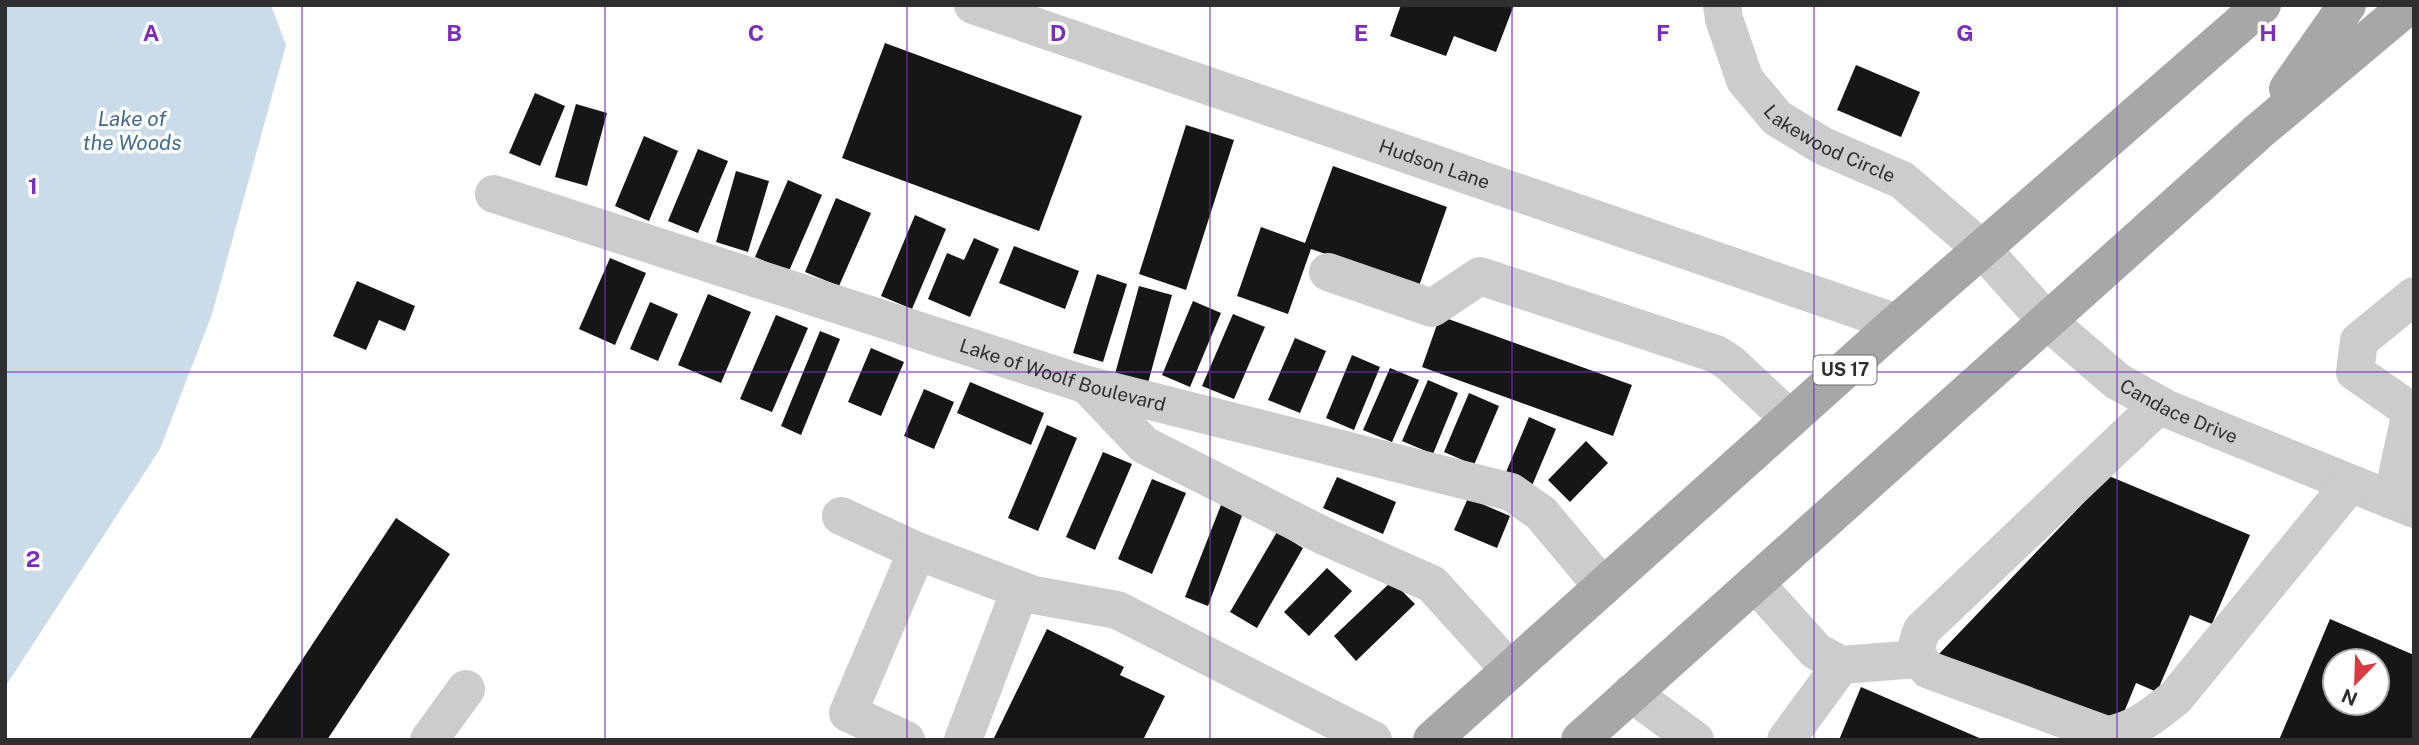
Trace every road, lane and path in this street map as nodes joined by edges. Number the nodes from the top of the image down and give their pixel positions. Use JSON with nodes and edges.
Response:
{"nodes":[{"id":1,"x":973,"y":5,"type":"edge"},
{"id":2,"x":1722,"y":5,"type":"edge"},
{"id":3,"x":2262,"y":5,"type":"edge"},
{"id":4,"x":2347,"y":5,"type":"edge"},
{"id":5,"x":2409,"y":5,"type":"edge"},
{"id":6,"x":2259,"y":131,"type":"junction"},
{"id":7,"x":494,"y":194,"type":"dead end"},
{"id":8,"x":1983,"y":250,"type":"junction"},
{"id":9,"x":1328,"y":272,"type":"dead end"},
{"id":10,"x":2414,"y":296,"type":"edge"},
{"id":11,"x":2046,"y":320,"type":"junction"},
{"id":12,"x":1896,"y":323,"type":"junction"},
{"id":13,"x":1087,"y":385,"type":"junction"},
{"id":14,"x":2159,"y":405,"type":"junction"},
{"id":15,"x":2413,"y":411,"type":"edge"},
{"id":16,"x":1790,"y":419,"type":"junction"},
{"id":17,"x":2349,"y":485,"type":"junction"},
{"id":18,"x":2403,"y":505,"type":"edge"},
{"id":19,"x":841,"y":516,"type":"dead end"},
{"id":20,"x":918,"y":551,"type":"junction"},
{"id":21,"x":1755,"y":583,"type":"junction"},
{"id":22,"x":1603,"y":587,"type":"junction"},
{"id":23,"x":1020,"y":590,"type":"junction"},
{"id":24,"x":1917,"y":659,"type":"junction"},
{"id":25,"x":1841,"y":665,"type":"junction"},
{"id":26,"x":1510,"y":670,"type":"junction"},
{"id":27,"x":466,"y":689,"type":"dead end"},
{"id":28,"x":1632,"y":693,"type":"junction"},
{"id":29,"x":841,"y":726,"type":"edge"},
{"id":30,"x":429,"y":740,"type":"edge"},
{"id":31,"x":906,"y":740,"type":"edge"},
{"id":32,"x":963,"y":740,"type":"edge"},
{"id":33,"x":1373,"y":740,"type":"edge"},
{"id":34,"x":1432,"y":740,"type":"edge"},
{"id":35,"x":1580,"y":740,"type":"edge"},
{"id":36,"x":1695,"y":740,"type":"edge"},
{"id":37,"x":1786,"y":740,"type":"edge"}],
"edges":[{"from":1,"to":12,"type":"street","name":"Hudson Lane"},
{"from":2,"to":8,"type":"street","name":"Lakewood Circle"},
{"from":3,"to":8,"type":"main road","number":"US 17"},
{"from":4,"to":6,"type":"main road"},
{"from":5,"to":6,"type":"main road"},
{"from":6,"to":11,"type":"main road"},
{"from":7,"to":13,"type":"street","name":"Lake of Woolf Boulevard"},
{"from":8,"to":11,"type":"street","name":"Candace Drive"},
{"from":8,"to":12,"type":"main road","number":"US 17"},
{"from":9,"to":16,"type":"street"},
{"from":10,"to":15,"type":"street"},
{"from":11,"to":14,"type":"street","name":"Candace Drive"},
{"from":11,"to":21,"type":"main road"},
{"from":12,"to":16,"type":"main road","number":"US 17"},
{"from":13,"to":22,"type":"street","name":"Lake of Woolf Boulevard"},
{"from":13,"to":26,"type":"street"},
{"from":14,"to":17,"type":"street","name":"Candace Drive"},
{"from":14,"to":24,"type":"street"},
{"from":15,"to":18,"type":"street"},
{"from":16,"to":22,"type":"main road","number":"US 17"},
{"from":17,"to":18,"type":"street","name":"Candace Drive"},
{"from":17,"to":24,"type":"street"},
{"from":19,"to":20,"type":"street"},
{"from":20,"to":23,"type":"street"},
{"from":20,"to":29,"type":"street"},
{"from":21,"to":25,"type":"street"},
{"from":21,"to":28,"type":"main road"},
{"from":22,"to":26,"type":"main road","number":"US 17"},
{"from":23,"to":32,"type":"street"},
{"from":23,"to":33,"type":"street"},
{"from":24,"to":25,"type":"street"},
{"from":25,"to":37,"type":"street"},
{"from":26,"to":34,"type":"main road","number":"US 17"},
{"from":27,"to":30,"type":"street"},
{"from":28,"to":35,"type":"main road"},
{"from":28,"to":36,"type":"street"},
{"from":29,"to":31,"type":"street"}]}
